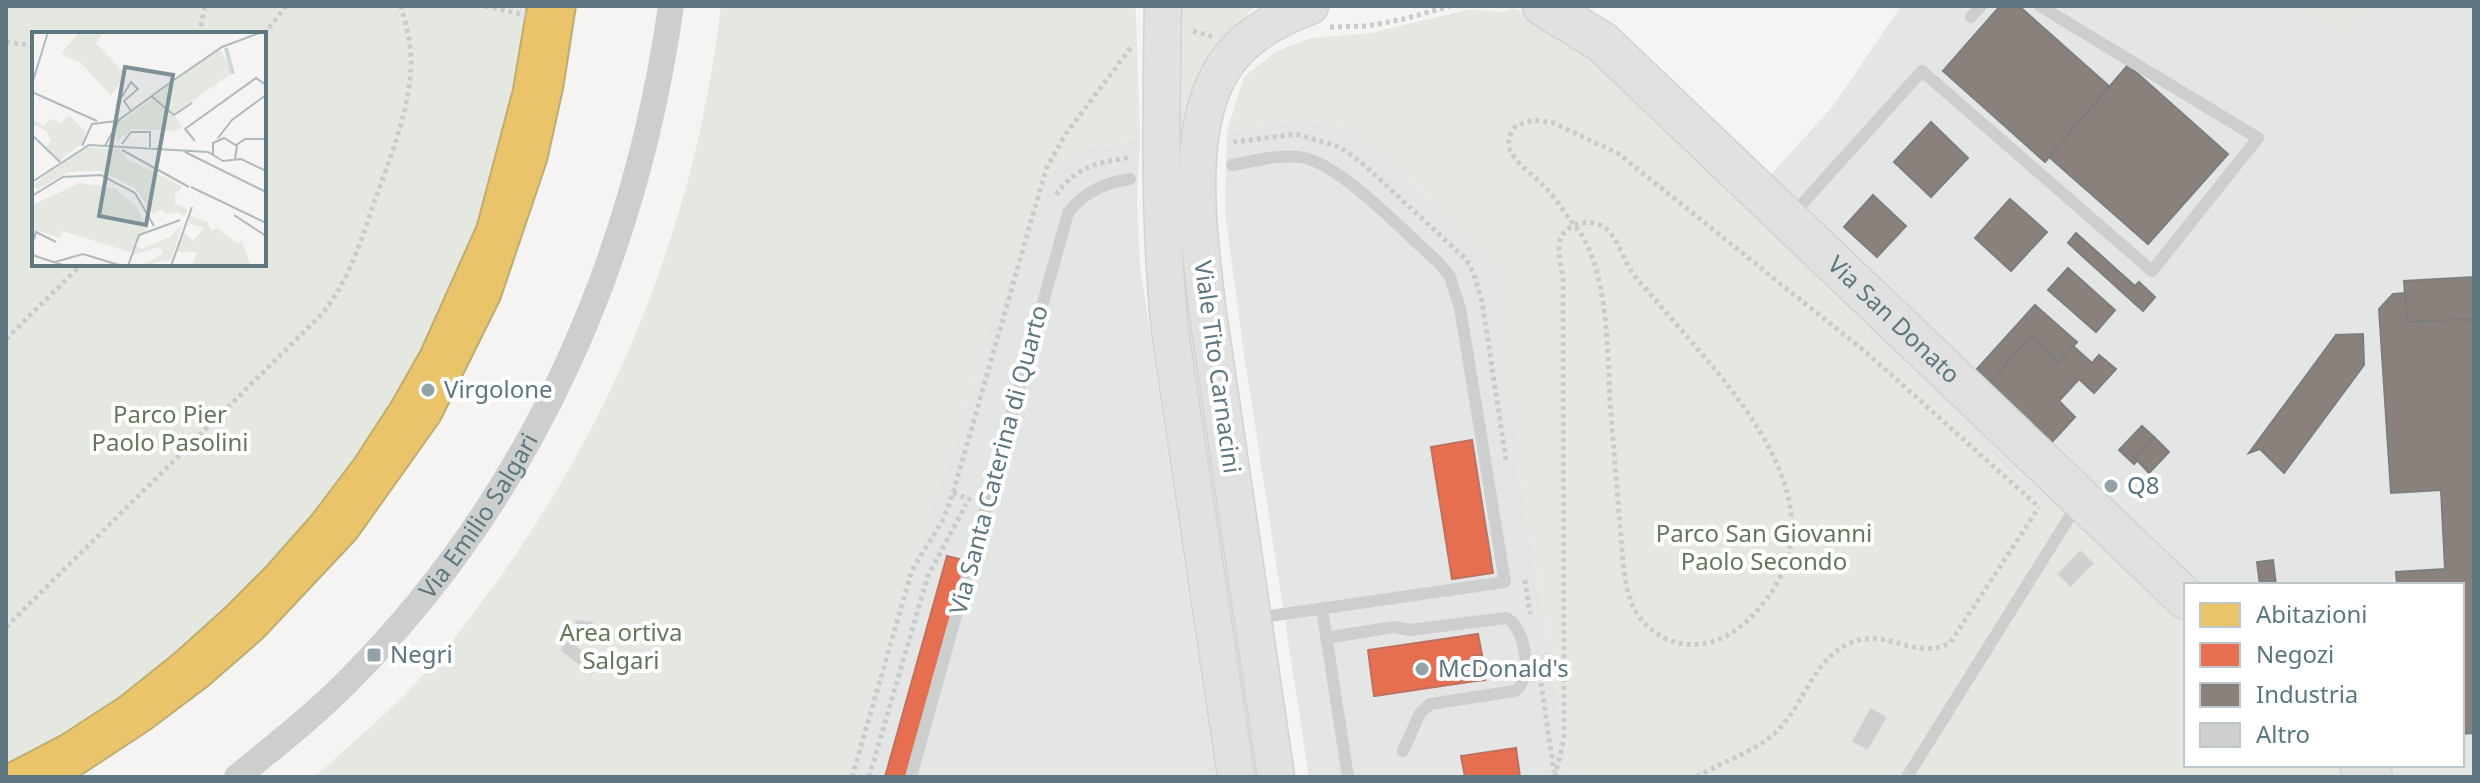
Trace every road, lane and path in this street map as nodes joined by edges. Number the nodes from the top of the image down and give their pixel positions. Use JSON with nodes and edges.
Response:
{"nodes":[{"id":1,"x":205,"y":6,"type":"edge"},
{"id":2,"x":286,"y":6,"type":"edge"},
{"id":3,"x":401,"y":6,"type":"edge"},
{"id":4,"x":485,"y":6,"type":"edge"},
{"id":5,"x":671,"y":6,"type":"edge"},
{"id":6,"x":1163,"y":6,"type":"edge"},
{"id":7,"x":1310,"y":6,"type":"edge"},
{"id":8,"x":1543,"y":6,"type":"edge"},
{"id":9,"x":1577,"y":6,"type":"edge"},
{"id":10,"x":1981,"y":6,"type":"edge"},
{"id":11,"x":2040,"y":6,"type":"edge"},
{"id":12,"x":526,"y":15,"type":"dead end"},
{"id":13,"x":1971,"y":17,"type":"dead end"},
{"id":14,"x":199,"y":32,"type":"edge"},
{"id":15,"x":266,"y":32,"type":"edge"},
{"id":16,"x":1139,"y":37,"type":"dead end"},
{"id":17,"x":6,"y":42,"type":"edge"},
{"id":18,"x":1602,"y":42,"type":"junction"},
{"id":19,"x":32,"y":46,"type":"edge"},
{"id":20,"x":1232,"y":165,"type":"dead end"},
{"id":21,"x":1130,"y":179,"type":"dead end"},
{"id":22,"x":1788,"y":220,"type":"junction"},
{"id":23,"x":1575,"y":225,"type":"junction"},
{"id":24,"x":80,"y":266,"type":"edge"},
{"id":25,"x":6,"y":339,"type":"edge"},
{"id":26,"x":2060,"y":495,"type":"junction"},
{"id":27,"x":969,"y":499,"type":"dead end"},
{"id":28,"x":2184,"y":597,"type":"edge"},
{"id":29,"x":1322,"y":609,"type":"junction"},
{"id":30,"x":1253,"y":619,"type":"junction"},
{"id":31,"x":6,"y":627,"type":"edge"},
{"id":32,"x":1326,"y":638,"type":"junction"},
{"id":33,"x":1403,"y":751,"type":"dead end"},
{"id":34,"x":237,"y":777,"type":"edge"},
{"id":35,"x":852,"y":777,"type":"edge"},
{"id":36,"x":869,"y":777,"type":"edge"},
{"id":37,"x":911,"y":777,"type":"edge"},
{"id":38,"x":1236,"y":777,"type":"edge"},
{"id":39,"x":1276,"y":777,"type":"edge"},
{"id":40,"x":1348,"y":777,"type":"edge"},
{"id":41,"x":1555,"y":777,"type":"edge"},
{"id":42,"x":1697,"y":777,"type":"edge"},
{"id":43,"x":1907,"y":777,"type":"edge"}],
"edges":[{"from":1,"to":14,"type":"path"},
{"from":2,"to":15,"type":"path"},
{"from":3,"to":31,"type":"path"},
{"from":4,"to":12,"type":"path"},
{"from":5,"to":34,"type":"street","name":"Via Emilio Salgari"},
{"from":6,"to":38,"type":"main road","name":"Viale Tito Carnacini"},
{"from":7,"to":30,"type":"main road","name":"Viale Tito Carnacini"},
{"from":8,"to":18,"type":"main road","name":"Via San Donato"},
{"from":9,"to":18,"type":"main road","name":"Via San Donato"},
{"from":10,"to":13,"type":"lane"},
{"from":11,"to":22,"type":"lane"},
{"from":16,"to":35,"type":"path"},
{"from":17,"to":19,"type":"path"},
{"from":18,"to":22,"type":"main road","name":"Via San Donato"},
{"from":20,"to":29,"type":"lane"},
{"from":21,"to":37,"type":"lane","name":"Via Santa Caterina di Quarto"},
{"from":22,"to":26,"type":"main road","name":"Via San Donato"},
{"from":23,"to":23,"type":"path"},
{"from":23,"to":26,"type":"path"},
{"from":23,"to":41,"type":"path"},
{"from":24,"to":25,"type":"path"},
{"from":26,"to":28,"type":"main road","name":"Via San Donato"},
{"from":26,"to":42,"type":"path"},
{"from":26,"to":43,"type":"lane"},
{"from":27,"to":36,"type":"path"},
{"from":29,"to":30,"type":"lane"},
{"from":29,"to":32,"type":"lane"},
{"from":30,"to":39,"type":"main road","name":"Viale Tito Carnacini"},
{"from":32,"to":33,"type":"lane"},
{"from":32,"to":40,"type":"lane"}]}
